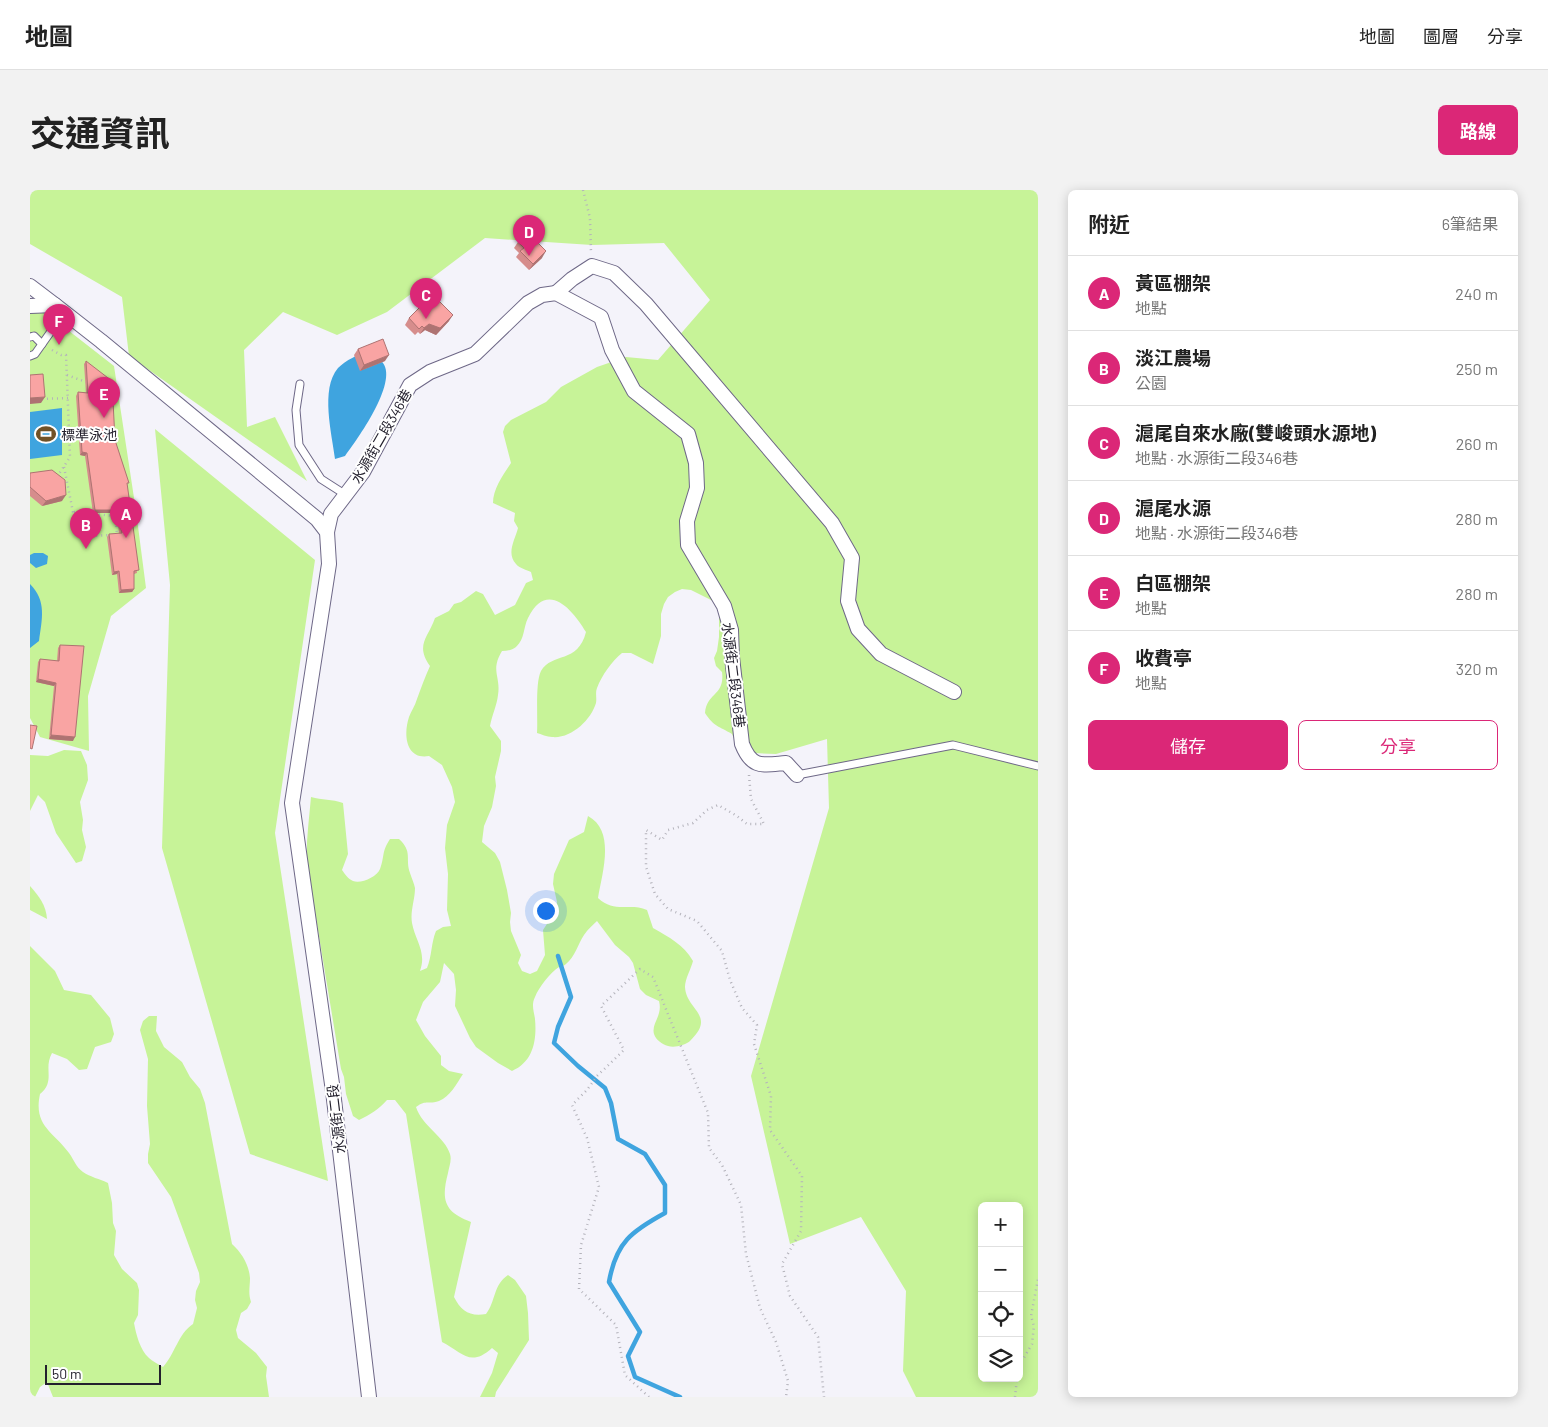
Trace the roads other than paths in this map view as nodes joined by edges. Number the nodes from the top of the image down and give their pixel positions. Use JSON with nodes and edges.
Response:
{"nodes":[{"id":1,"x":30,"y":286,"type":"edge"},
{"id":2,"x":556,"y":293,"type":"junction"},
{"id":3,"x":30,"y":306,"type":"edge"},
{"id":4,"x":59,"y":309,"type":"junction"},
{"id":5,"x":30,"y":337,"type":"edge"},
{"id":6,"x":42,"y":344,"type":"junction"},
{"id":7,"x":30,"y":356,"type":"edge"},
{"id":8,"x":300,"y":384,"type":"dead end"},
{"id":9,"x":346,"y":495,"type":"junction"},
{"id":10,"x":326,"y":532,"type":"junction"},
{"id":11,"x":954,"y":692,"type":"dead end"},
{"id":12,"x":1038,"y":766,"type":"edge"},
{"id":13,"x":797,"y":775,"type":"joint"},
{"id":14,"x":369,"y":1397,"type":"edge"}],
"edges":[{"from":1,"to":4,"type":"street"},
{"from":2,"to":9,"type":"street","name":"水源街二段346巷"},
{"from":2,"to":11,"type":"street"},
{"from":2,"to":13,"type":"street","name":"水源街二段346巷"},
{"from":3,"to":4,"type":"street"},
{"from":4,"to":6,"type":"lane"},
{"from":4,"to":10,"type":"street"},
{"from":5,"to":6,"type":"lane"},
{"from":6,"to":7,"type":"lane"},
{"from":8,"to":9,"type":"lane"},
{"from":9,"to":10,"type":"street","name":"水源街二段346巷"},
{"from":10,"to":14,"type":"street","name":"水源街二段"},
{"from":12,"to":13,"type":"lane"}]}
